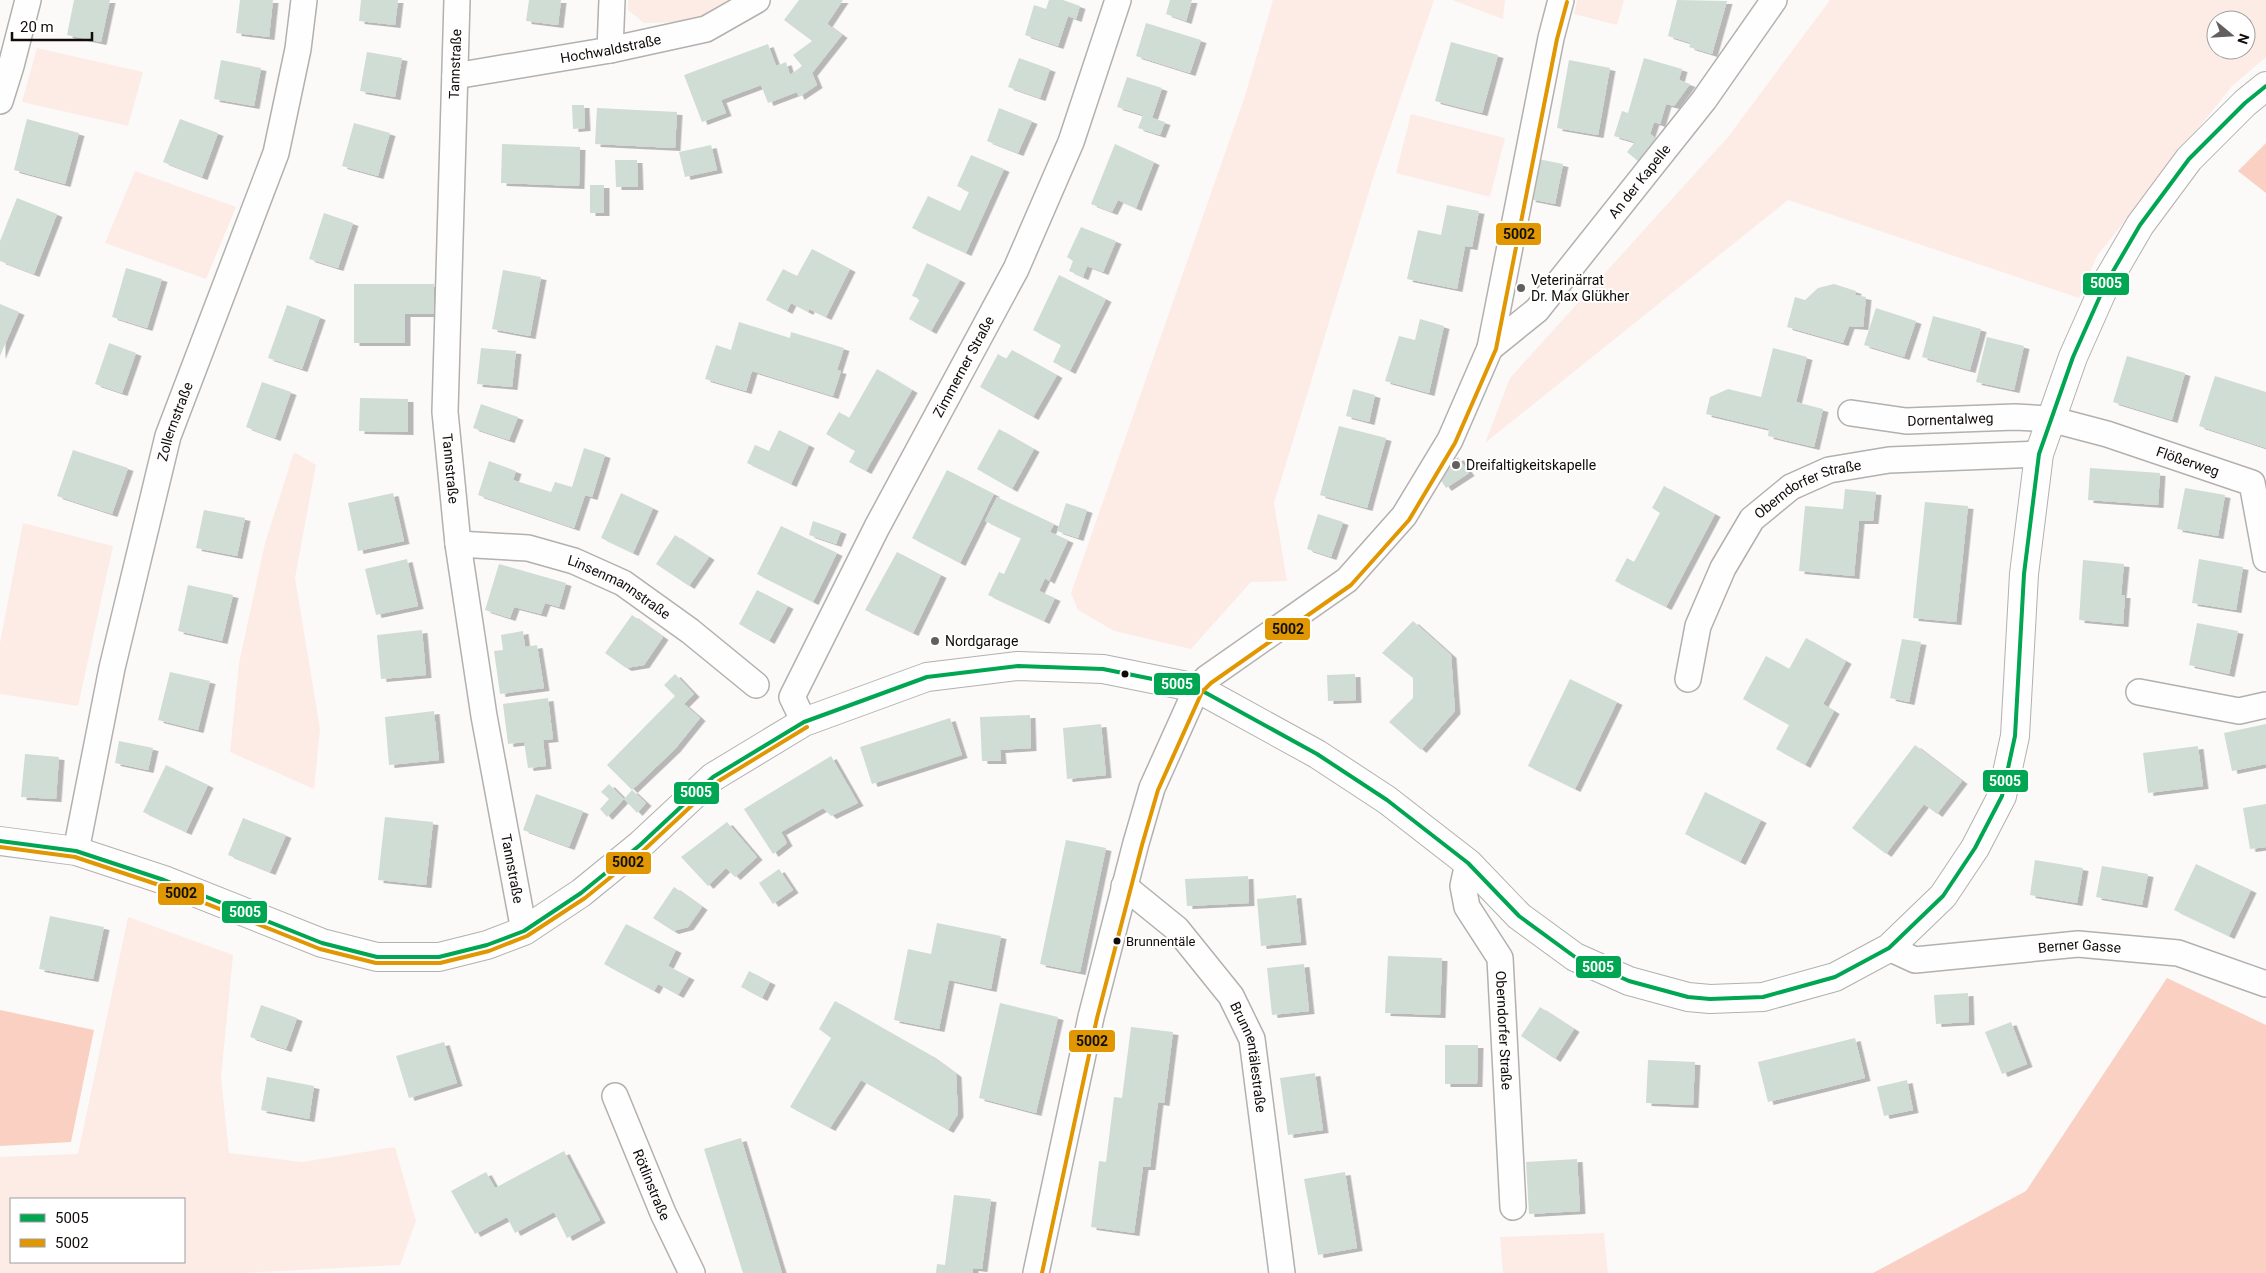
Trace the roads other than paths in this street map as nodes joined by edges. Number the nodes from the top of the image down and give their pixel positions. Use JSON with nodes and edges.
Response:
{"nodes":[{"id":1,"x":28,"y":0,"type":"edge"},
{"id":2,"x":304,"y":0,"type":"edge"},
{"id":3,"x":457,"y":0,"type":"edge"},
{"id":4,"x":612,"y":0,"type":"edge"},
{"id":5,"x":757,"y":0,"type":"edge"},
{"id":6,"x":1118,"y":0,"type":"edge"},
{"id":7,"x":1561,"y":0,"type":"edge"},
{"id":8,"x":1774,"y":0,"type":"edge"},
{"id":9,"x":610,"y":50,"type":"junction"},
{"id":10,"x":455,"y":76,"type":"junction"},
{"id":11,"x":2266,"y":86,"type":"edge"},
{"id":12,"x":0,"y":101,"type":"edge"},
{"id":13,"x":1490,"y":348,"type":"junction"},
{"id":14,"x":1851,"y":413,"type":"dead end"},
{"id":15,"x":2050,"y":420,"type":"junction"},
{"id":16,"x":2038,"y":454,"type":"junction"},
{"id":17,"x":458,"y":544,"type":"junction"},
{"id":18,"x":2266,"y":559,"type":"edge"},
{"id":19,"x":1688,"y":679,"type":"dead end"},
{"id":20,"x":756,"y":685,"type":"dead end"},
{"id":21,"x":1197,"y":688,"type":"junction"},
{"id":22,"x":2139,"y":692,"type":"dead end"},
{"id":23,"x":2266,"y":704,"type":"edge"},
{"id":24,"x":804,"y":722,"type":"junction"},
{"id":25,"x":0,"y":841,"type":"edge"},
{"id":26,"x":76,"y":851,"type":"junction"},
{"id":27,"x":1468,"y":863,"type":"junction"},
{"id":28,"x":1124,"y":886,"type":"junction"},
{"id":29,"x":524,"y":931,"type":"junction"},
{"id":30,"x":1889,"y":948,"type":"junction"},
{"id":31,"x":2266,"y":984,"type":"edge"},
{"id":32,"x":615,"y":1096,"type":"dead end"},
{"id":33,"x":1514,"y":1208,"type":"dead end"},
{"id":34,"x":692,"y":1273,"type":"edge"},
{"id":35,"x":1036,"y":1273,"type":"edge"},
{"id":36,"x":1282,"y":1273,"type":"edge"}],
"edges":[{"from":1,"to":12,"type":"street"},
{"from":2,"to":26,"type":"street","name":"Zollernstraße"},
{"from":3,"to":10,"type":"street","name":"Tannstraße"},
{"from":4,"to":9,"type":"street"},
{"from":5,"to":9,"type":"street","name":"Hochwaldstraße"},
{"from":6,"to":24,"type":"street","name":"Zimmerner Straße"},
{"from":7,"to":13,"type":"street"},
{"from":8,"to":13,"type":"street","name":"An der Kapelle"},
{"from":9,"to":10,"type":"street","name":"Hochwaldstraße"},
{"from":10,"to":17,"type":"street","name":"Tannstraße"},
{"from":11,"to":15,"type":"street"},
{"from":13,"to":21,"type":"street"},
{"from":14,"to":15,"type":"street","name":"Dornentalweg"},
{"from":15,"to":16,"type":"street"},
{"from":15,"to":18,"type":"street","name":"Flößerweg"},
{"from":16,"to":19,"type":"street","name":"Oberndorfer Straße"},
{"from":16,"to":30,"type":"street"},
{"from":17,"to":20,"type":"street","name":"Linsenmannstraße"},
{"from":17,"to":29,"type":"street","name":"Tannstraße"},
{"from":21,"to":24,"type":"street"},
{"from":21,"to":27,"type":"street"},
{"from":21,"to":28,"type":"street"},
{"from":22,"to":23,"type":"street"},
{"from":24,"to":29,"type":"street"},
{"from":25,"to":26,"type":"street"},
{"from":26,"to":29,"type":"street"},
{"from":27,"to":30,"type":"street"},
{"from":27,"to":33,"type":"street","name":"Oberndorfer Straße"},
{"from":28,"to":35,"type":"street"},
{"from":28,"to":36,"type":"street","name":"Brunnentälestraße"},
{"from":30,"to":31,"type":"street","name":"Berner Gasse"},
{"from":32,"to":34,"type":"street","name":"Rötlinstraße"}]}
